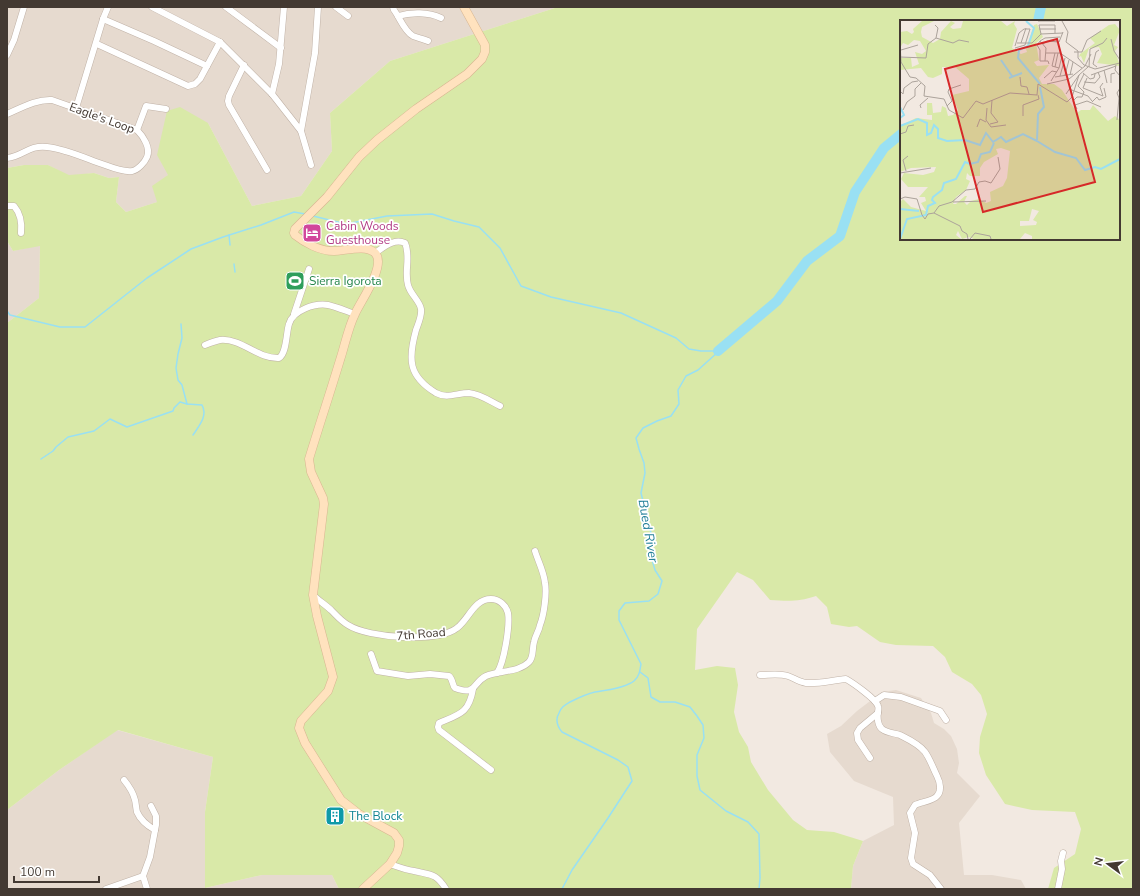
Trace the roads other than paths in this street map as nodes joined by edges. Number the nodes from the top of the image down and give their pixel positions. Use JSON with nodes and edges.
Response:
{"nodes":[{"id":1,"x":24,"y":7,"type":"edge"},
{"id":2,"x":108,"y":7,"type":"edge"},
{"id":3,"x":152,"y":7,"type":"edge"},
{"id":4,"x":226,"y":7,"type":"edge"},
{"id":5,"x":318,"y":7,"type":"edge"},
{"id":6,"x":336,"y":7,"type":"edge"},
{"id":7,"x":464,"y":7,"type":"edge"},
{"id":8,"x":283,"y":8,"type":"edge"},
{"id":9,"x":396,"y":10,"type":"edge"},
{"id":10,"x":348,"y":16,"type":"dead end"},
{"id":11,"x":441,"y":18,"type":"dead end"},
{"id":12,"x":103,"y":19,"type":"junction"},
{"id":13,"x":428,"y":41,"type":"dead end"},
{"id":14,"x":220,"y":42,"type":"junction"},
{"id":15,"x":96,"y":44,"type":"junction"},
{"id":16,"x":281,"y":48,"type":"junction"},
{"id":17,"x":7,"y":55,"type":"edge"},
{"id":18,"x":244,"y":65,"type":"junction"},
{"id":19,"x":206,"y":66,"type":"junction"},
{"id":20,"x":272,"y":94,"type":"junction"},
{"id":21,"x":76,"y":108,"type":"junction"},
{"id":22,"x":166,"y":109,"type":"dead end"},
{"id":23,"x":7,"y":114,"type":"edge"},
{"id":24,"x":138,"y":130,"type":"junction"},
{"id":25,"x":301,"y":131,"type":"junction"},
{"id":26,"x":7,"y":158,"type":"edge"},
{"id":27,"x":310,"y":165,"type":"dead end"},
{"id":28,"x":267,"y":170,"type":"dead end"},
{"id":29,"x":7,"y":206,"type":"edge"},
{"id":30,"x":21,"y":233,"type":"dead end"},
{"id":31,"x":375,"y":253,"type":"junction"},
{"id":32,"x":309,"y":269,"type":"dead end"},
{"id":33,"x":294,"y":314,"type":"junction"},
{"id":34,"x":355,"y":314,"type":"junction"},
{"id":35,"x":205,"y":345,"type":"dead end"},
{"id":36,"x":500,"y":406,"type":"dead end"},
{"id":37,"x":535,"y":551,"type":"dead end"},
{"id":38,"x":313,"y":596,"type":"junction"},
{"id":39,"x":371,"y":654,"type":"dead end"},
{"id":40,"x":497,"y":673,"type":"junction"},
{"id":41,"x":760,"y":675,"type":"dead end"},
{"id":42,"x":473,"y":689,"type":"junction"},
{"id":43,"x":875,"y":701,"type":"junction"},
{"id":44,"x":878,"y":713,"type":"junction"},
{"id":45,"x":946,"y":720,"type":"dead end"},
{"id":46,"x":870,"y":758,"type":"dead end"},
{"id":47,"x":491,"y":770,"type":"dead end"},
{"id":48,"x":124,"y":780,"type":"dead end"},
{"id":49,"x":152,"y":806,"type":"dead end"},
{"id":50,"x":155,"y":830,"type":"junction"},
{"id":51,"x":1063,"y":853,"type":"dead end"},
{"id":52,"x":390,"y":864,"type":"junction"},
{"id":53,"x":143,"y":876,"type":"junction"},
{"id":54,"x":106,"y":889,"type":"edge"},
{"id":55,"x":147,"y":889,"type":"edge"},
{"id":56,"x":363,"y":889,"type":"edge"},
{"id":57,"x":446,"y":889,"type":"edge"},
{"id":58,"x":941,"y":889,"type":"edge"},
{"id":59,"x":1058,"y":889,"type":"edge"}],
"edges":[{"from":1,"to":17,"type":"street"},
{"from":2,"to":12,"type":"street"},
{"from":3,"to":14,"type":"street"},
{"from":4,"to":16,"type":"street"},
{"from":5,"to":25,"type":"street"},
{"from":6,"to":10,"type":"street"},
{"from":7,"to":31,"type":"main road"},
{"from":8,"to":16,"type":"street"},
{"from":9,"to":11,"type":"street"},
{"from":9,"to":13,"type":"street"},
{"from":12,"to":15,"type":"street"},
{"from":12,"to":19,"type":"street"},
{"from":14,"to":18,"type":"street"},
{"from":14,"to":19,"type":"street"},
{"from":15,"to":19,"type":"street"},
{"from":15,"to":21,"type":"street"},
{"from":16,"to":20,"type":"street"},
{"from":18,"to":20,"type":"street"},
{"from":18,"to":28,"type":"street"},
{"from":20,"to":25,"type":"street"},
{"from":21,"to":23,"type":"street","name":"Eagle's Loop"},
{"from":21,"to":24,"type":"street","name":"Eagle's Loop"},
{"from":22,"to":24,"type":"street"},
{"from":24,"to":26,"type":"street","name":"Eagle's Loop"},
{"from":25,"to":27,"type":"street"},
{"from":29,"to":30,"type":"street"},
{"from":31,"to":34,"type":"main road"},
{"from":31,"to":36,"type":"street"},
{"from":32,"to":33,"type":"street"},
{"from":33,"to":34,"type":"street"},
{"from":33,"to":35,"type":"street"},
{"from":34,"to":38,"type":"main road"},
{"from":37,"to":40,"type":"street"},
{"from":38,"to":40,"type":"street","name":"7th Road"},
{"from":38,"to":52,"type":"main road"},
{"from":39,"to":42,"type":"street"},
{"from":40,"to":42,"type":"street"},
{"from":41,"to":43,"type":"street"},
{"from":42,"to":47,"type":"street"},
{"from":43,"to":44,"type":"street"},
{"from":43,"to":45,"type":"street"},
{"from":44,"to":46,"type":"street"},
{"from":44,"to":58,"type":"street"},
{"from":48,"to":50,"type":"street"},
{"from":49,"to":50,"type":"street"},
{"from":50,"to":53,"type":"street"},
{"from":51,"to":59,"type":"street"},
{"from":52,"to":56,"type":"main road"},
{"from":52,"to":57,"type":"street"},
{"from":53,"to":54,"type":"street"},
{"from":53,"to":55,"type":"street"}]}
